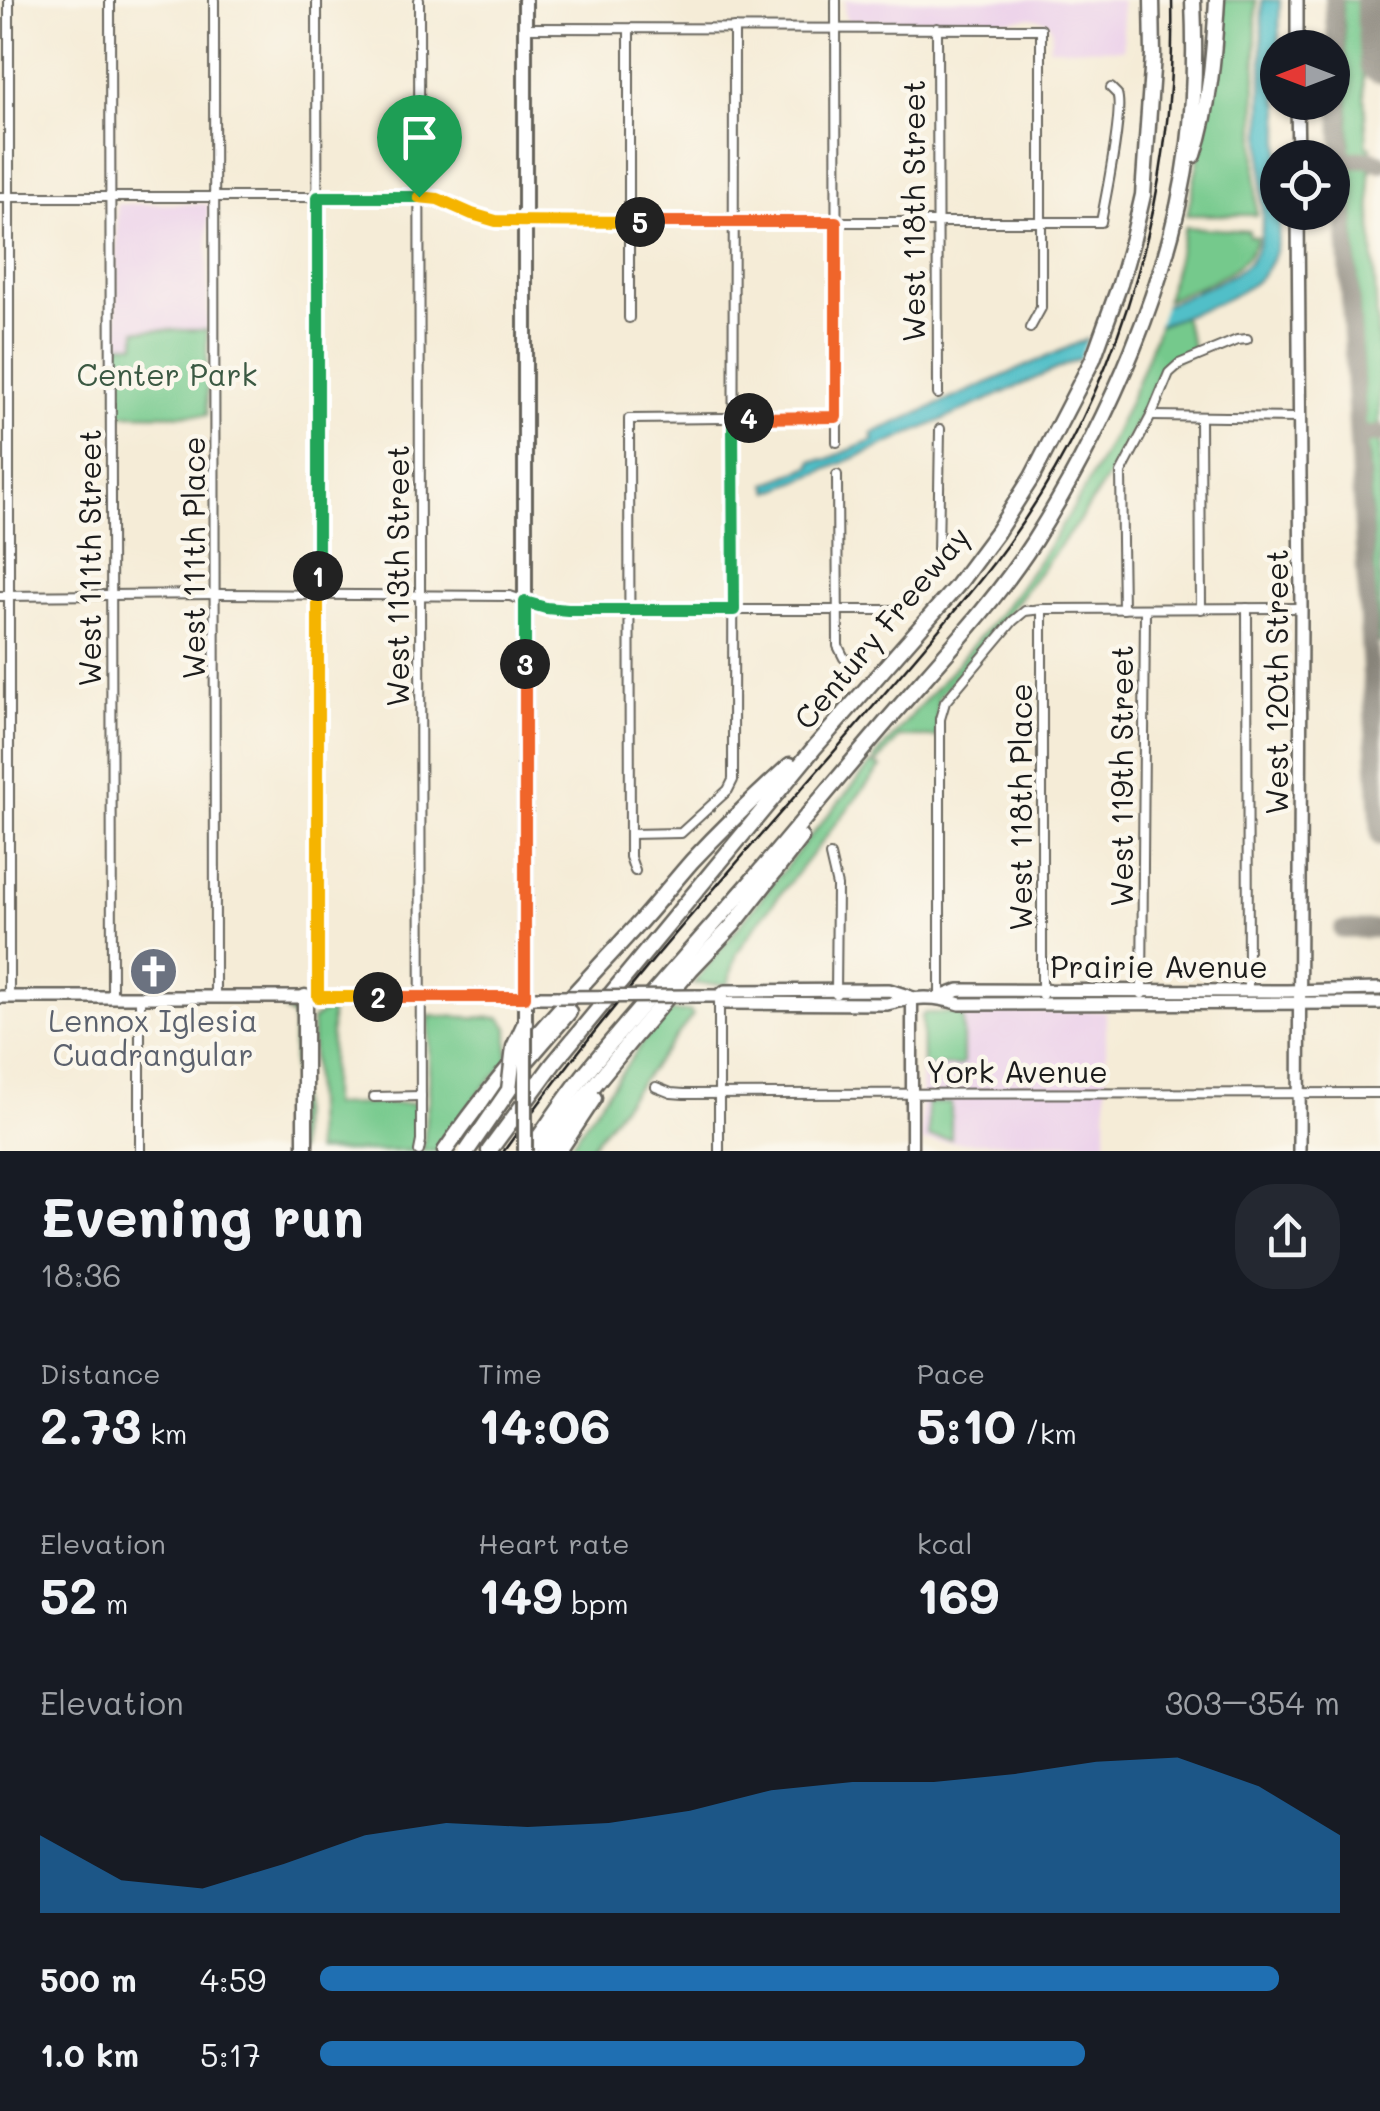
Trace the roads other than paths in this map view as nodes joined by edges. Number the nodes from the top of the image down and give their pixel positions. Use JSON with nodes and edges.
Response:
{"nodes":[{"id":1,"x":9,"y":0,"type":"edge"},
{"id":2,"x":110,"y":0,"type":"edge"},
{"id":3,"x":214,"y":0,"type":"edge"},
{"id":4,"x":318,"y":0,"type":"edge"},
{"id":5,"x":419,"y":0,"type":"edge"},
{"id":6,"x":525,"y":0,"type":"edge"},
{"id":7,"x":836,"y":0,"type":"edge"},
{"id":8,"x":1152,"y":0,"type":"edge"},
{"id":9,"x":1193,"y":0,"type":"edge"},
{"id":10,"x":1217,"y":0,"type":"edge"},
{"id":11,"x":1297,"y":0,"type":"edge"},
{"id":12,"x":525,"y":28,"type":"junction"},
{"id":13,"x":734,"y":28,"type":"junction"},
{"id":14,"x":836,"y":28,"type":"junction"},
{"id":15,"x":937,"y":28,"type":"junction"},
{"id":16,"x":629,"y":29,"type":"junction"},
{"id":17,"x":1297,"y":30,"type":"edge"},
{"id":18,"x":1111,"y":88,"type":"dead end"},
{"id":19,"x":5,"y":197,"type":"edge"},
{"id":20,"x":215,"y":197,"type":"junction"},
{"id":21,"x":318,"y":197,"type":"junction"},
{"id":22,"x":419,"y":197,"type":"junction"},
{"id":23,"x":111,"y":198,"type":"junction"},
{"id":24,"x":1179,"y":198,"type":"junction"},
{"id":25,"x":525,"y":222,"type":"junction"},
{"id":26,"x":629,"y":222,"type":"junction"},
{"id":27,"x":733,"y":222,"type":"junction"},
{"id":28,"x":836,"y":222,"type":"junction"},
{"id":29,"x":939,"y":222,"type":"junction"},
{"id":30,"x":1042,"y":222,"type":"junction"},
{"id":31,"x":1298,"y":230,"type":"edge"},
{"id":32,"x":629,"y":318,"type":"dead end"},
{"id":33,"x":1030,"y":328,"type":"dead end"},
{"id":34,"x":1246,"y":338,"type":"dead end"},
{"id":35,"x":938,"y":394,"type":"dead end"},
{"id":36,"x":1151,"y":416,"type":"junction"},
{"id":37,"x":836,"y":417,"type":"junction"},
{"id":38,"x":1200,"y":417,"type":"junction"},
{"id":39,"x":733,"y":418,"type":"junction"},
{"id":40,"x":1299,"y":418,"type":"junction"},
{"id":41,"x":940,"y":429,"type":"dead end"},
{"id":42,"x":837,"y":442,"type":"dead end"},
{"id":43,"x":838,"y":475,"type":"dead end"},
{"id":44,"x":216,"y":594,"type":"junction"},
{"id":45,"x":318,"y":595,"type":"junction"},
{"id":46,"x":5,"y":596,"type":"edge"},
{"id":47,"x":112,"y":596,"type":"junction"},
{"id":48,"x":420,"y":596,"type":"junction"},
{"id":49,"x":525,"y":602,"type":"junction"},
{"id":50,"x":1247,"y":608,"type":"junction"},
{"id":51,"x":1301,"y":608,"type":"junction"},
{"id":52,"x":1122,"y":609,"type":"junction"},
{"id":53,"x":1145,"y":609,"type":"junction"},
{"id":54,"x":1201,"y":609,"type":"junction"},
{"id":55,"x":629,"y":610,"type":"junction"},
{"id":56,"x":734,"y":610,"type":"junction"},
{"id":57,"x":837,"y":610,"type":"junction"},
{"id":58,"x":1042,"y":610,"type":"junction"},
{"id":59,"x":844,"y":658,"type":"dead end"},
{"id":60,"x":814,"y":747,"type":"junction"},
{"id":61,"x":832,"y":790,"type":"junction"},
{"id":62,"x":630,"y":834,"type":"junction"},
{"id":63,"x":830,"y":856,"type":"dead end"},
{"id":64,"x":635,"y":871,"type":"dead end"},
{"id":65,"x":631,"y":932,"type":"junction"},
{"id":66,"x":1380,"y":989,"type":"edge"},
{"id":67,"x":1248,"y":991,"type":"junction"},
{"id":68,"x":718,"y":996,"type":"junction"},
{"id":69,"x":836,"y":996,"type":"junction"},
{"id":70,"x":4,"y":997,"type":"edge"},
{"id":71,"x":112,"y":997,"type":"junction"},
{"id":72,"x":140,"y":997,"type":"junction"},
{"id":73,"x":215,"y":997,"type":"junction"},
{"id":74,"x":312,"y":997,"type":"junction"},
{"id":75,"x":420,"y":997,"type":"junction"},
{"id":76,"x":525,"y":997,"type":"junction"},
{"id":77,"x":912,"y":997,"type":"junction"},
{"id":78,"x":940,"y":997,"type":"junction"},
{"id":79,"x":1042,"y":997,"type":"junction"},
{"id":80,"x":1142,"y":997,"type":"junction"},
{"id":81,"x":1300,"y":997,"type":"junction"},
{"id":82,"x":1380,"y":1003,"type":"edge"},
{"id":83,"x":525,"y":1023,"type":"junction"},
{"id":84,"x":632,"y":1039,"type":"junction"},
{"id":85,"x":656,"y":1087,"type":"dead end"},
{"id":86,"x":1380,"y":1093,"type":"edge"},
{"id":87,"x":719,"y":1094,"type":"junction"},
{"id":88,"x":912,"y":1094,"type":"junction"},
{"id":89,"x":1299,"y":1094,"type":"junction"},
{"id":90,"x":421,"y":1096,"type":"junction"},
{"id":91,"x":374,"y":1097,"type":"dead end"},
{"id":92,"x":140,"y":1151,"type":"edge"},
{"id":93,"x":304,"y":1151,"type":"edge"},
{"id":94,"x":419,"y":1151,"type":"edge"},
{"id":95,"x":444,"y":1151,"type":"edge"},
{"id":96,"x":454,"y":1151,"type":"edge"},
{"id":97,"x":467,"y":1151,"type":"edge"},
{"id":98,"x":489,"y":1151,"type":"edge"},
{"id":99,"x":527,"y":1151,"type":"edge"},
{"id":100,"x":545,"y":1151,"type":"edge"},
{"id":101,"x":559,"y":1151,"type":"edge"},
{"id":102,"x":719,"y":1151,"type":"edge"},
{"id":103,"x":912,"y":1151,"type":"edge"},
{"id":104,"x":1299,"y":1151,"type":"edge"}],
"edges":[{"from":1,"to":19,"type":"street"},
{"from":2,"to":23,"type":"street","name":"West 111th Street"},
{"from":3,"to":20,"type":"street","name":"West 111th Place"},
{"from":4,"to":21,"type":"street"},
{"from":5,"to":22,"type":"street","name":"West 113th Street"},
{"from":6,"to":12,"type":"main road"},
{"from":7,"to":14,"type":"street"},
{"from":8,"to":60,"type":"highway","name":"Century Freeway"},
{"from":9,"to":24,"type":"highway"},
{"from":10,"to":24,"type":"highway"},
{"from":11,"to":17,"type":"main road"},
{"from":12,"to":16,"type":"street"},
{"from":12,"to":25,"type":"main road"},
{"from":13,"to":14,"type":"street"},
{"from":13,"to":16,"type":"street"},
{"from":13,"to":27,"type":"street"},
{"from":14,"to":15,"type":"street"},
{"from":14,"to":28,"type":"street"},
{"from":15,"to":29,"type":"street","name":"West 118th Street"},
{"from":15,"to":30,"type":"street"},
{"from":16,"to":26,"type":"street"},
{"from":18,"to":30,"type":"street"},
{"from":19,"to":23,"type":"street"},
{"from":19,"to":46,"type":"street"},
{"from":20,"to":21,"type":"street"},
{"from":20,"to":23,"type":"street"},
{"from":20,"to":44,"type":"street","name":"West 111th Place"},
{"from":21,"to":22,"type":"street"},
{"from":21,"to":45,"type":"street"},
{"from":22,"to":25,"type":"street"},
{"from":22,"to":48,"type":"street","name":"West 113th Street"},
{"from":23,"to":47,"type":"street","name":"West 111th Street"},
{"from":24,"to":61,"type":"highway"},
{"from":25,"to":26,"type":"street"},
{"from":25,"to":49,"type":"main road"},
{"from":26,"to":27,"type":"street"},
{"from":26,"to":32,"type":"street"},
{"from":27,"to":28,"type":"street"},
{"from":27,"to":39,"type":"street"},
{"from":28,"to":29,"type":"street"},
{"from":28,"to":37,"type":"street"},
{"from":29,"to":30,"type":"street"},
{"from":29,"to":35,"type":"street","name":"West 118th Street"},
{"from":30,"to":33,"type":"street"},
{"from":31,"to":40,"type":"main road","name":"West 120th Street"},
{"from":34,"to":36,"type":"street","name":"West 119th Street"},
{"from":36,"to":38,"type":"street"},
{"from":36,"to":52,"type":"street","name":"West 119th Street"},
{"from":37,"to":39,"type":"street"},
{"from":37,"to":42,"type":"street"},
{"from":38,"to":40,"type":"street"},
{"from":38,"to":54,"type":"street"},
{"from":39,"to":55,"type":"street"},
{"from":39,"to":56,"type":"street"},
{"from":40,"to":51,"type":"main road","name":"West 120th Street"},
{"from":41,"to":57,"type":"street"},
{"from":43,"to":57,"type":"street"},
{"from":44,"to":45,"type":"street"},
{"from":44,"to":47,"type":"street"},
{"from":44,"to":73,"type":"street","name":"West 111th Place"},
{"from":45,"to":48,"type":"street"},
{"from":45,"to":74,"type":"street"},
{"from":46,"to":47,"type":"street"},
{"from":46,"to":70,"type":"street"},
{"from":47,"to":71,"type":"street","name":"West 111th Street"},
{"from":48,"to":49,"type":"street"},
{"from":48,"to":75,"type":"street","name":"West 113th Street"},
{"from":49,"to":55,"type":"street"},
{"from":49,"to":76,"type":"main road"},
{"from":50,"to":51,"type":"street"},
{"from":50,"to":54,"type":"street"},
{"from":50,"to":67,"type":"street"},
{"from":51,"to":81,"type":"main road","name":"West 120th Street"},
{"from":52,"to":53,"type":"street"},
{"from":52,"to":58,"type":"street"},
{"from":53,"to":54,"type":"street"},
{"from":53,"to":80,"type":"street","name":"West 119th Street"},
{"from":55,"to":56,"type":"street"},
{"from":55,"to":62,"type":"street"},
{"from":56,"to":57,"type":"street"},
{"from":56,"to":62,"type":"street"},
{"from":57,"to":59,"type":"street"},
{"from":58,"to":78,"type":"street"},
{"from":58,"to":79,"type":"street","name":"West 118th Place"},
{"from":60,"to":65,"type":"highway"},
{"from":60,"to":98,"type":"highway","name":"Century Freeway"},
{"from":61,"to":84,"type":"highway"},
{"from":61,"to":99,"type":"highway"},
{"from":62,"to":64,"type":"street"},
{"from":63,"to":69,"type":"street"},
{"from":65,"to":95,"type":"highway"},
{"from":65,"to":96,"type":"highway"},
{"from":66,"to":81,"type":"main road","name":"Prairie Avenue"},
{"from":67,"to":80,"type":"main road","name":"Prairie Avenue"},
{"from":67,"to":81,"type":"main road","name":"Prairie Avenue"},
{"from":68,"to":69,"type":"main road","name":"Prairie Avenue"},
{"from":68,"to":76,"type":"main road","name":"Prairie Avenue","bridge":true},
{"from":68,"to":87,"type":"street"},
{"from":69,"to":77,"type":"main road","name":"Prairie Avenue"},
{"from":70,"to":71,"type":"main road","name":"Prairie Avenue"},
{"from":71,"to":72,"type":"main road","name":"Prairie Avenue"},
{"from":72,"to":73,"type":"main road","name":"Prairie Avenue"},
{"from":72,"to":92,"type":"street"},
{"from":73,"to":74,"type":"main road","name":"Prairie Avenue"},
{"from":74,"to":75,"type":"main road","name":"Prairie Avenue"},
{"from":74,"to":93,"type":"highway"},
{"from":75,"to":76,"type":"main road","name":"Prairie Avenue"},
{"from":75,"to":90,"type":"street","name":"West 113th Street"},
{"from":76,"to":83,"type":"main road"},
{"from":77,"to":78,"type":"main road","name":"Prairie Avenue"},
{"from":77,"to":88,"type":"street"},
{"from":78,"to":79,"type":"main road","name":"Prairie Avenue"},
{"from":79,"to":80,"type":"main road","name":"Prairie Avenue"},
{"from":80,"to":81,"type":"main road","name":"Prairie Avenue"},
{"from":81,"to":82,"type":"main road","name":"Prairie Avenue"},
{"from":81,"to":89,"type":"main road","name":"West 120th Street"},
{"from":83,"to":97,"type":"highway","bridge":true},
{"from":83,"to":99,"type":"main road","bridge":true},
{"from":84,"to":100,"type":"highway"},
{"from":84,"to":101,"type":"highway"},
{"from":85,"to":87,"type":"street","name":"York Avenue"},
{"from":86,"to":89,"type":"street","name":"York Avenue"},
{"from":87,"to":88,"type":"street","name":"York Avenue"},
{"from":87,"to":102,"type":"street"},
{"from":88,"to":89,"type":"street","name":"York Avenue"},
{"from":88,"to":103,"type":"street"},
{"from":89,"to":104,"type":"main road","name":"West 120th Street"},
{"from":90,"to":91,"type":"street"},
{"from":90,"to":94,"type":"street","name":"West 113th Street"}]}
